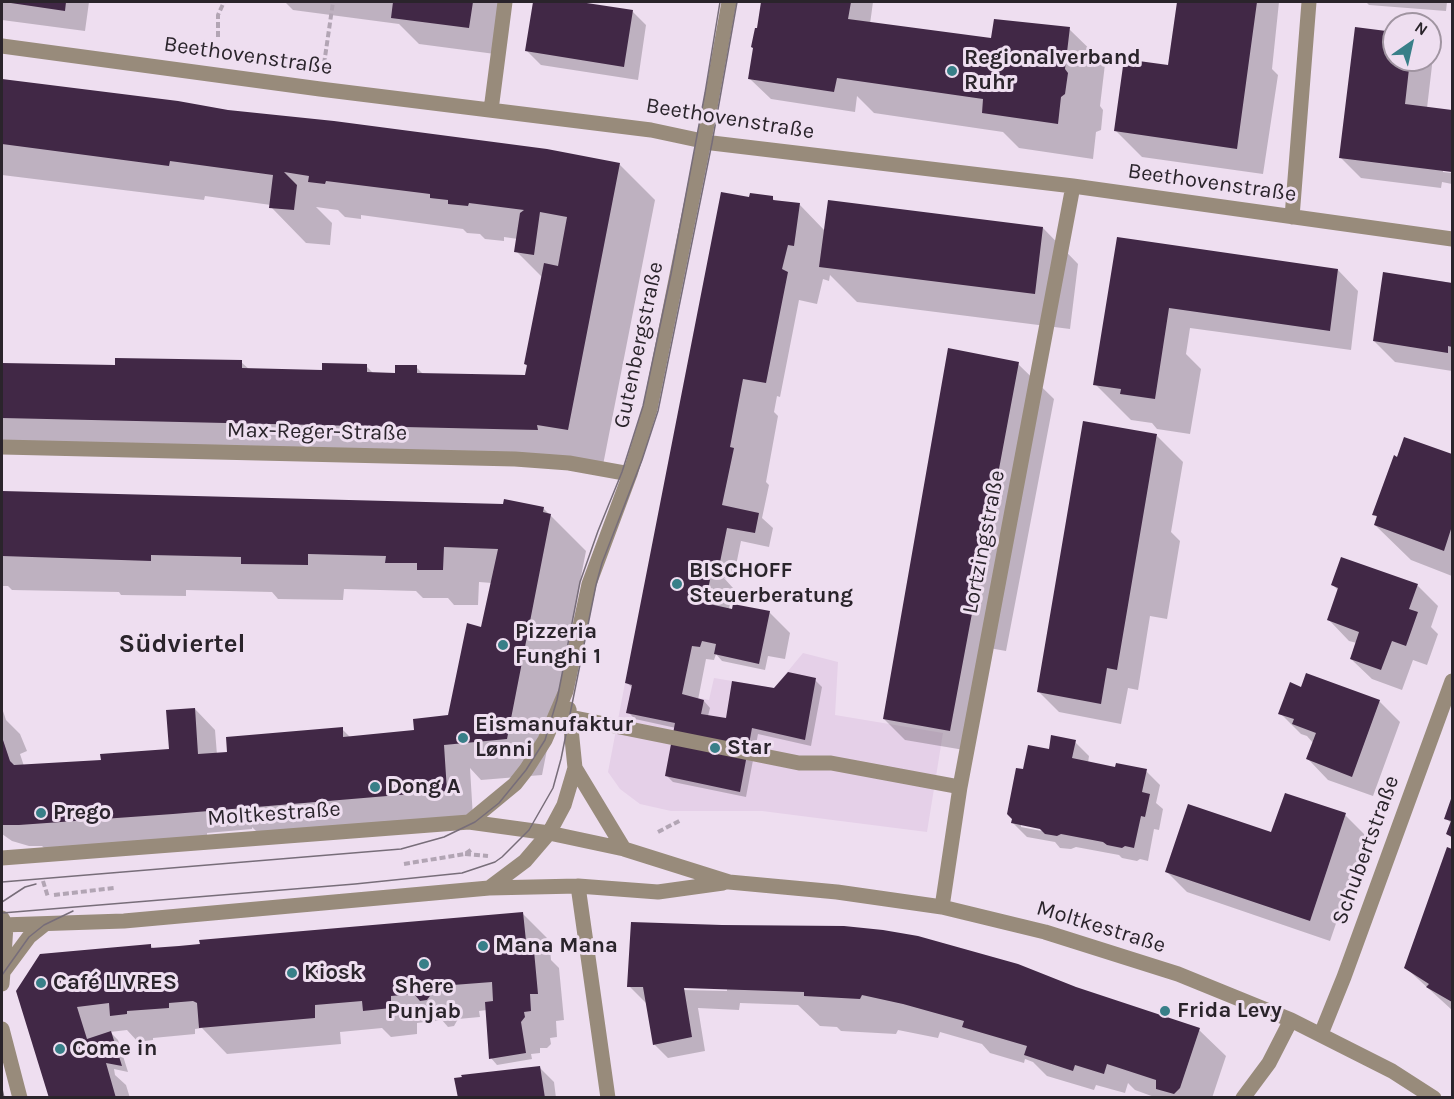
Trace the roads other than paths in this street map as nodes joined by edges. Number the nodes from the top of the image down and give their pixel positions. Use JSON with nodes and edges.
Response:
{"nodes":[{"id":1,"x":505,"y":2,"type":"edge"},
{"id":2,"x":729,"y":2,"type":"edge"},
{"id":3,"x":1309,"y":2,"type":"edge"},
{"id":4,"x":2,"y":46,"type":"edge"},
{"id":5,"x":491,"y":110,"type":"junction"},
{"id":6,"x":704,"y":141,"type":"junction"},
{"id":7,"x":1073,"y":186,"type":"junction"},
{"id":8,"x":1292,"y":217,"type":"junction"},
{"id":9,"x":1452,"y":238,"type":"edge"},
{"id":10,"x":2,"y":447,"type":"edge"},
{"id":11,"x":630,"y":474,"type":"junction"},
{"id":12,"x":1452,"y":681,"type":"edge"},
{"id":13,"x":567,"y":691,"type":"junction"},
{"id":14,"x":570,"y":717,"type":"junction"},
{"id":15,"x":575,"y":768,"type":"junction"},
{"id":16,"x":960,"y":787,"type":"junction"},
{"id":17,"x":469,"y":822,"type":"junction"},
{"id":18,"x":549,"y":833,"type":"junction"},
{"id":19,"x":624,"y":849,"type":"junction"},
{"id":20,"x":2,"y":858,"type":"edge"},
{"id":21,"x":729,"y":882,"type":"junction"},
{"id":22,"x":578,"y":886,"type":"junction"},
{"id":23,"x":489,"y":888,"type":"junction"},
{"id":24,"x":942,"y":908,"type":"junction"},
{"id":25,"x":3,"y":922,"type":"edge"},
{"id":26,"x":44,"y":925,"type":"junction"},
{"id":27,"x":2,"y":978,"type":"edge"},
{"id":28,"x":1291,"y":1020,"type":"junction"},
{"id":29,"x":2,"y":1029,"type":"edge"},
{"id":30,"x":1321,"y":1034,"type":"junction"},
{"id":31,"x":20,"y":1098,"type":"edge"},
{"id":32,"x":608,"y":1098,"type":"edge"},
{"id":33,"x":1243,"y":1098,"type":"edge"},
{"id":34,"x":1434,"y":1098,"type":"edge"}],
"edges":[{"from":1,"to":5,"type":"street"},
{"from":2,"to":6,"type":"street","name":"Gutenbergstraße"},
{"from":3,"to":8,"type":"street"},
{"from":4,"to":5,"type":"street","name":"Beethovenstraße"},
{"from":5,"to":6,"type":"street","name":"Beethovenstraße"},
{"from":6,"to":7,"type":"street","name":"Beethovenstraße"},
{"from":6,"to":11,"type":"street","name":"Gutenbergstraße"},
{"from":7,"to":8,"type":"street","name":"Beethovenstraße"},
{"from":7,"to":16,"type":"street","name":"Lortzingstraße"},
{"from":8,"to":9,"type":"street","name":"Beethovenstraße"},
{"from":10,"to":11,"type":"street","name":"Max-Reger-Straße"},
{"from":11,"to":13,"type":"street","name":"Gutenbergstraße"},
{"from":12,"to":30,"type":"street","name":"Schubertstraße"},
{"from":13,"to":14,"type":"street","name":"Gutenbergstraße"},
{"from":13,"to":17,"type":"street","name":"Gutenbergstraße"},
{"from":14,"to":15,"type":"street","name":"Gutenbergstraße"},
{"from":14,"to":16,"type":"street"},
{"from":15,"to":18,"type":"street","name":"Gutenbergstraße"},
{"from":15,"to":19,"type":"street","name":"Gutenbergstraße"},
{"from":16,"to":24,"type":"street","name":"Lortzingstraße"},
{"from":17,"to":18,"type":"street","name":"Moltkestraße"},
{"from":17,"to":20,"type":"street","name":"Moltkestraße"},
{"from":18,"to":19,"type":"street","name":"Moltkestraße"},
{"from":18,"to":23,"type":"street"},
{"from":19,"to":21,"type":"street","name":"Moltkestraße"},
{"from":21,"to":22,"type":"street","name":"Moltkestraße"},
{"from":21,"to":24,"type":"street","name":"Moltkestraße"},
{"from":22,"to":23,"type":"street","name":"Moltkestraße"},
{"from":22,"to":32,"type":"street"},
{"from":23,"to":26,"type":"street","name":"Moltkestraße"},
{"from":24,"to":28,"type":"street","name":"Moltkestraße"},
{"from":25,"to":26,"type":"street","name":"Moltkestraße"},
{"from":25,"to":27,"type":"street"},
{"from":26,"to":27,"type":"street"},
{"from":28,"to":30,"type":"street","name":"Moltkestraße"},
{"from":28,"to":33,"type":"street"},
{"from":29,"to":31,"type":"street"},
{"from":30,"to":34,"type":"street","name":"Moltkestraße"}]}
